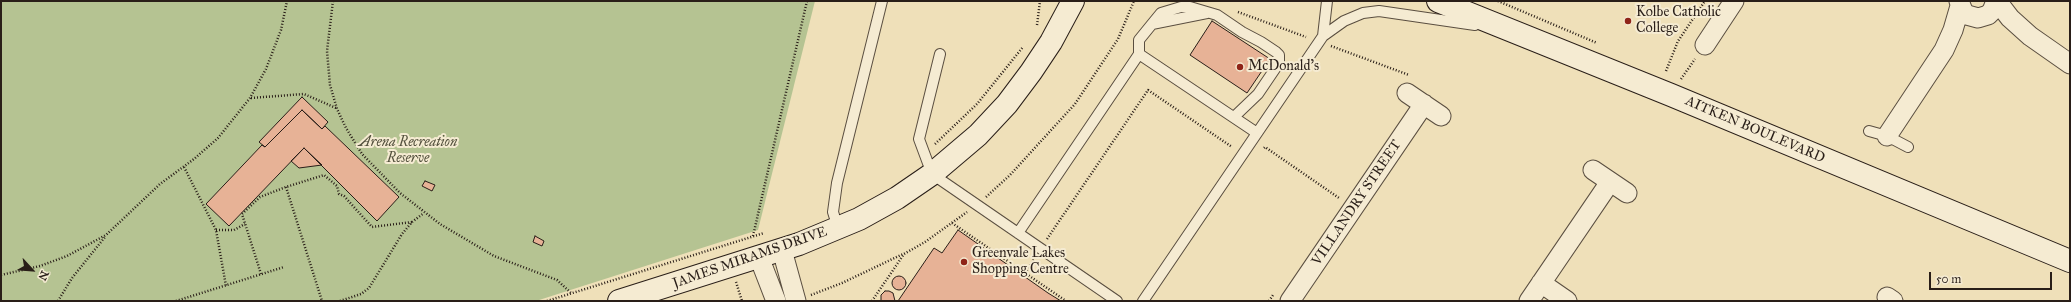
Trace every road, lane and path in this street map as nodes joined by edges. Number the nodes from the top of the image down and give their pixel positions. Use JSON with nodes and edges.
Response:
{"nodes":[{"id":1,"x":287,"y":1,"type":"edge"},
{"id":2,"x":333,"y":1,"type":"edge"},
{"id":3,"x":807,"y":1,"type":"edge"},
{"id":4,"x":882,"y":1,"type":"edge"},
{"id":5,"x":1059,"y":1,"type":"edge"},
{"id":6,"x":1073,"y":1,"type":"edge"},
{"id":7,"x":1134,"y":1,"type":"edge"},
{"id":8,"x":1327,"y":1,"type":"edge"},
{"id":9,"x":1438,"y":1,"type":"edge"},
{"id":10,"x":1706,"y":1,"type":"edge"},
{"id":11,"x":1734,"y":1,"type":"edge"},
{"id":12,"x":1996,"y":1,"type":"edge"},
{"id":13,"x":1959,"y":3,"type":"edge"},
{"id":14,"x":1980,"y":18,"type":"junction"},
{"id":15,"x":1509,"y":30,"type":"junction"},
{"id":16,"x":1323,"y":36,"type":"junction"},
{"id":17,"x":2030,"y":36,"type":"junction"},
{"id":18,"x":1051,"y":42,"type":"junction"},
{"id":19,"x":1705,"y":45,"type":"joint"},
{"id":20,"x":1944,"y":50,"type":"junction"},
{"id":21,"x":940,"y":54,"type":"dead end"},
{"id":22,"x":1139,"y":54,"type":"junction"},
{"id":23,"x":2070,"y":64,"type":"edge"},
{"id":24,"x":1666,"y":71,"type":"dead end"},
{"id":25,"x":1407,"y":93,"type":"dead end"},
{"id":26,"x":1671,"y":95,"type":"junction"},
{"id":27,"x":250,"y":98,"type":"junction"},
{"id":28,"x":1424,"y":104,"type":"junction"},
{"id":29,"x":337,"y":109,"type":"junction"},
{"id":30,"x":1234,"y":116,"type":"junction"},
{"id":31,"x":1441,"y":116,"type":"dead end"},
{"id":32,"x":1869,"y":131,"type":"dead end"},
{"id":33,"x":1257,"y":132,"type":"junction"},
{"id":34,"x":1887,"y":136,"type":"junction"},
{"id":35,"x":1908,"y":147,"type":"dead end"},
{"id":36,"x":1243,"y":154,"type":"junction"},
{"id":37,"x":184,"y":167,"type":"junction"},
{"id":38,"x":1593,"y":170,"type":"dead end"},
{"id":39,"x":932,"y":174,"type":"junction"},
{"id":40,"x":1610,"y":182,"type":"junction"},
{"id":41,"x":286,"y":187,"type":"junction"},
{"id":42,"x":1627,"y":193,"type":"dead end"},
{"id":43,"x":1339,"y":198,"type":"dead end"},
{"id":44,"x":978,"y":204,"type":"junction"},
{"id":45,"x":424,"y":213,"type":"junction"},
{"id":46,"x":412,"y":222,"type":"junction"},
{"id":47,"x":952,"y":223,"type":"junction"},
{"id":48,"x":246,"y":224,"type":"junction"},
{"id":49,"x":838,"y":228,"type":"junction"},
{"id":50,"x":216,"y":230,"type":"junction"},
{"id":51,"x":1018,"y":233,"type":"junction"},
{"id":52,"x":106,"y":235,"type":"junction"},
{"id":53,"x":756,"y":247,"type":"junction"},
{"id":54,"x":1041,"y":249,"type":"junction"},
{"id":55,"x":782,"y":250,"type":"junction"},
{"id":56,"x":904,"y":254,"type":"junction"},
{"id":57,"x":2070,"y":261,"type":"edge"},
{"id":58,"x":284,"y":267,"type":"dead end"},
{"id":59,"x":1025,"y":273,"type":"junction"},
{"id":60,"x":261,"y":274,"type":"junction"},
{"id":61,"x":1,"y":275,"type":"edge"},
{"id":62,"x":1541,"y":283,"type":"junction"},
{"id":63,"x":226,"y":286,"type":"junction"},
{"id":64,"x":571,"y":293,"type":"dead end"},
{"id":65,"x":58,"y":301,"type":"edge"},
{"id":66,"x":176,"y":301,"type":"edge"},
{"id":67,"x":322,"y":301,"type":"edge"},
{"id":68,"x":340,"y":301,"type":"edge"},
{"id":69,"x":619,"y":301,"type":"edge"},
{"id":70,"x":776,"y":301,"type":"edge"},
{"id":71,"x":796,"y":301,"type":"edge"},
{"id":72,"x":872,"y":301,"type":"edge"},
{"id":73,"x":1066,"y":301,"type":"edge"},
{"id":74,"x":1117,"y":301,"type":"edge"},
{"id":75,"x":1143,"y":301,"type":"edge"},
{"id":76,"x":1290,"y":301,"type":"edge"},
{"id":77,"x":1529,"y":301,"type":"edge"},
{"id":78,"x":1567,"y":301,"type":"edge"}],
"edges":[{"from":1,"to":27,"type":"path"},
{"from":2,"to":29,"type":"path"},
{"from":3,"to":53,"type":"path"},
{"from":4,"to":49,"type":"lane"},
{"from":5,"to":18,"type":"main road"},
{"from":6,"to":18,"type":"main road","name":"JAMES MIRAMS DRIVE"},
{"from":7,"to":44,"type":"path"},
{"from":8,"to":16,"type":"lane"},
{"from":9,"to":15,"type":"main road","name":"AITKEN BOULEVARD"},
{"from":10,"to":24,"type":"path"},
{"from":11,"to":19,"type":"street"},
{"from":12,"to":14,"type":"street"},
{"from":12,"to":17,"type":"street"},
{"from":13,"to":14,"type":"street"},
{"from":13,"to":20,"type":"street"},
{"from":14,"to":17,"type":"street"},
{"from":14,"to":20,"type":"street"},
{"from":15,"to":16,"type":"lane"},
{"from":15,"to":26,"type":"main road","name":"AITKEN BOULEVARD"},
{"from":16,"to":33,"type":"lane"},
{"from":17,"to":23,"type":"street"},
{"from":18,"to":39,"type":"main road","name":"JAMES MIRAMS DRIVE"},
{"from":19,"to":26,"type":"path"},
{"from":20,"to":34,"type":"street"},
{"from":21,"to":39,"type":"lane"},
{"from":22,"to":30,"type":"lane"},
{"from":22,"to":30,"type":"lane"},
{"from":22,"to":51,"type":"lane"},
{"from":25,"to":28,"type":"street"},
{"from":26,"to":57,"type":"main road","name":"AITKEN BOULEVARD"},
{"from":27,"to":29,"type":"path"},
{"from":27,"to":37,"type":"path"},
{"from":28,"to":31,"type":"street"},
{"from":28,"to":76,"type":"street","name":"VILLANDRY STREET"},
{"from":29,"to":45,"type":"path"},
{"from":30,"to":33,"type":"lane"},
{"from":32,"to":34,"type":"lane"},
{"from":33,"to":36,"type":"lane"},
{"from":34,"to":35,"type":"lane"},
{"from":36,"to":43,"type":"path"},
{"from":36,"to":54,"type":"path"},
{"from":36,"to":75,"type":"lane"},
{"from":37,"to":50,"type":"path"},
{"from":37,"to":52,"type":"path"},
{"from":38,"to":40,"type":"street"},
{"from":39,"to":44,"type":"lane"},
{"from":39,"to":49,"type":"main road","name":"JAMES MIRAMS DRIVE"},
{"from":40,"to":42,"type":"street"},
{"from":40,"to":62,"type":"street"},
{"from":41,"to":46,"type":"path"},
{"from":41,"to":48,"type":"path"},
{"from":41,"to":67,"type":"path"},
{"from":44,"to":47,"type":"path"},
{"from":44,"to":51,"type":"lane"},
{"from":45,"to":46,"type":"path"},
{"from":45,"to":64,"type":"path"},
{"from":46,"to":68,"type":"path"},
{"from":47,"to":56,"type":"path"},
{"from":47,"to":59,"type":"path"},
{"from":48,"to":50,"type":"path"},
{"from":48,"to":60,"type":"path"},
{"from":49,"to":55,"type":"main road","name":"JAMES MIRAMS DRIVE"},
{"from":50,"to":63,"type":"path"},
{"from":51,"to":54,"type":"lane"},
{"from":52,"to":61,"type":"path"},
{"from":52,"to":65,"type":"path"},
{"from":53,"to":55,"type":"main road","name":"JAMES MIRAMS DRIVE"},
{"from":53,"to":69,"type":"main road","name":"JAMES MIRAMS DRIVE"},
{"from":53,"to":70,"type":"street"},
{"from":54,"to":59,"type":"path"},
{"from":54,"to":74,"type":"lane"},
{"from":55,"to":71,"type":"street"},
{"from":56,"to":71,"type":"path"},
{"from":56,"to":72,"type":"path"},
{"from":58,"to":60,"type":"path"},
{"from":59,"to":73,"type":"path"},
{"from":60,"to":63,"type":"path"},
{"from":62,"to":77,"type":"street"},
{"from":62,"to":78,"type":"street"},
{"from":63,"to":66,"type":"path"}]}
